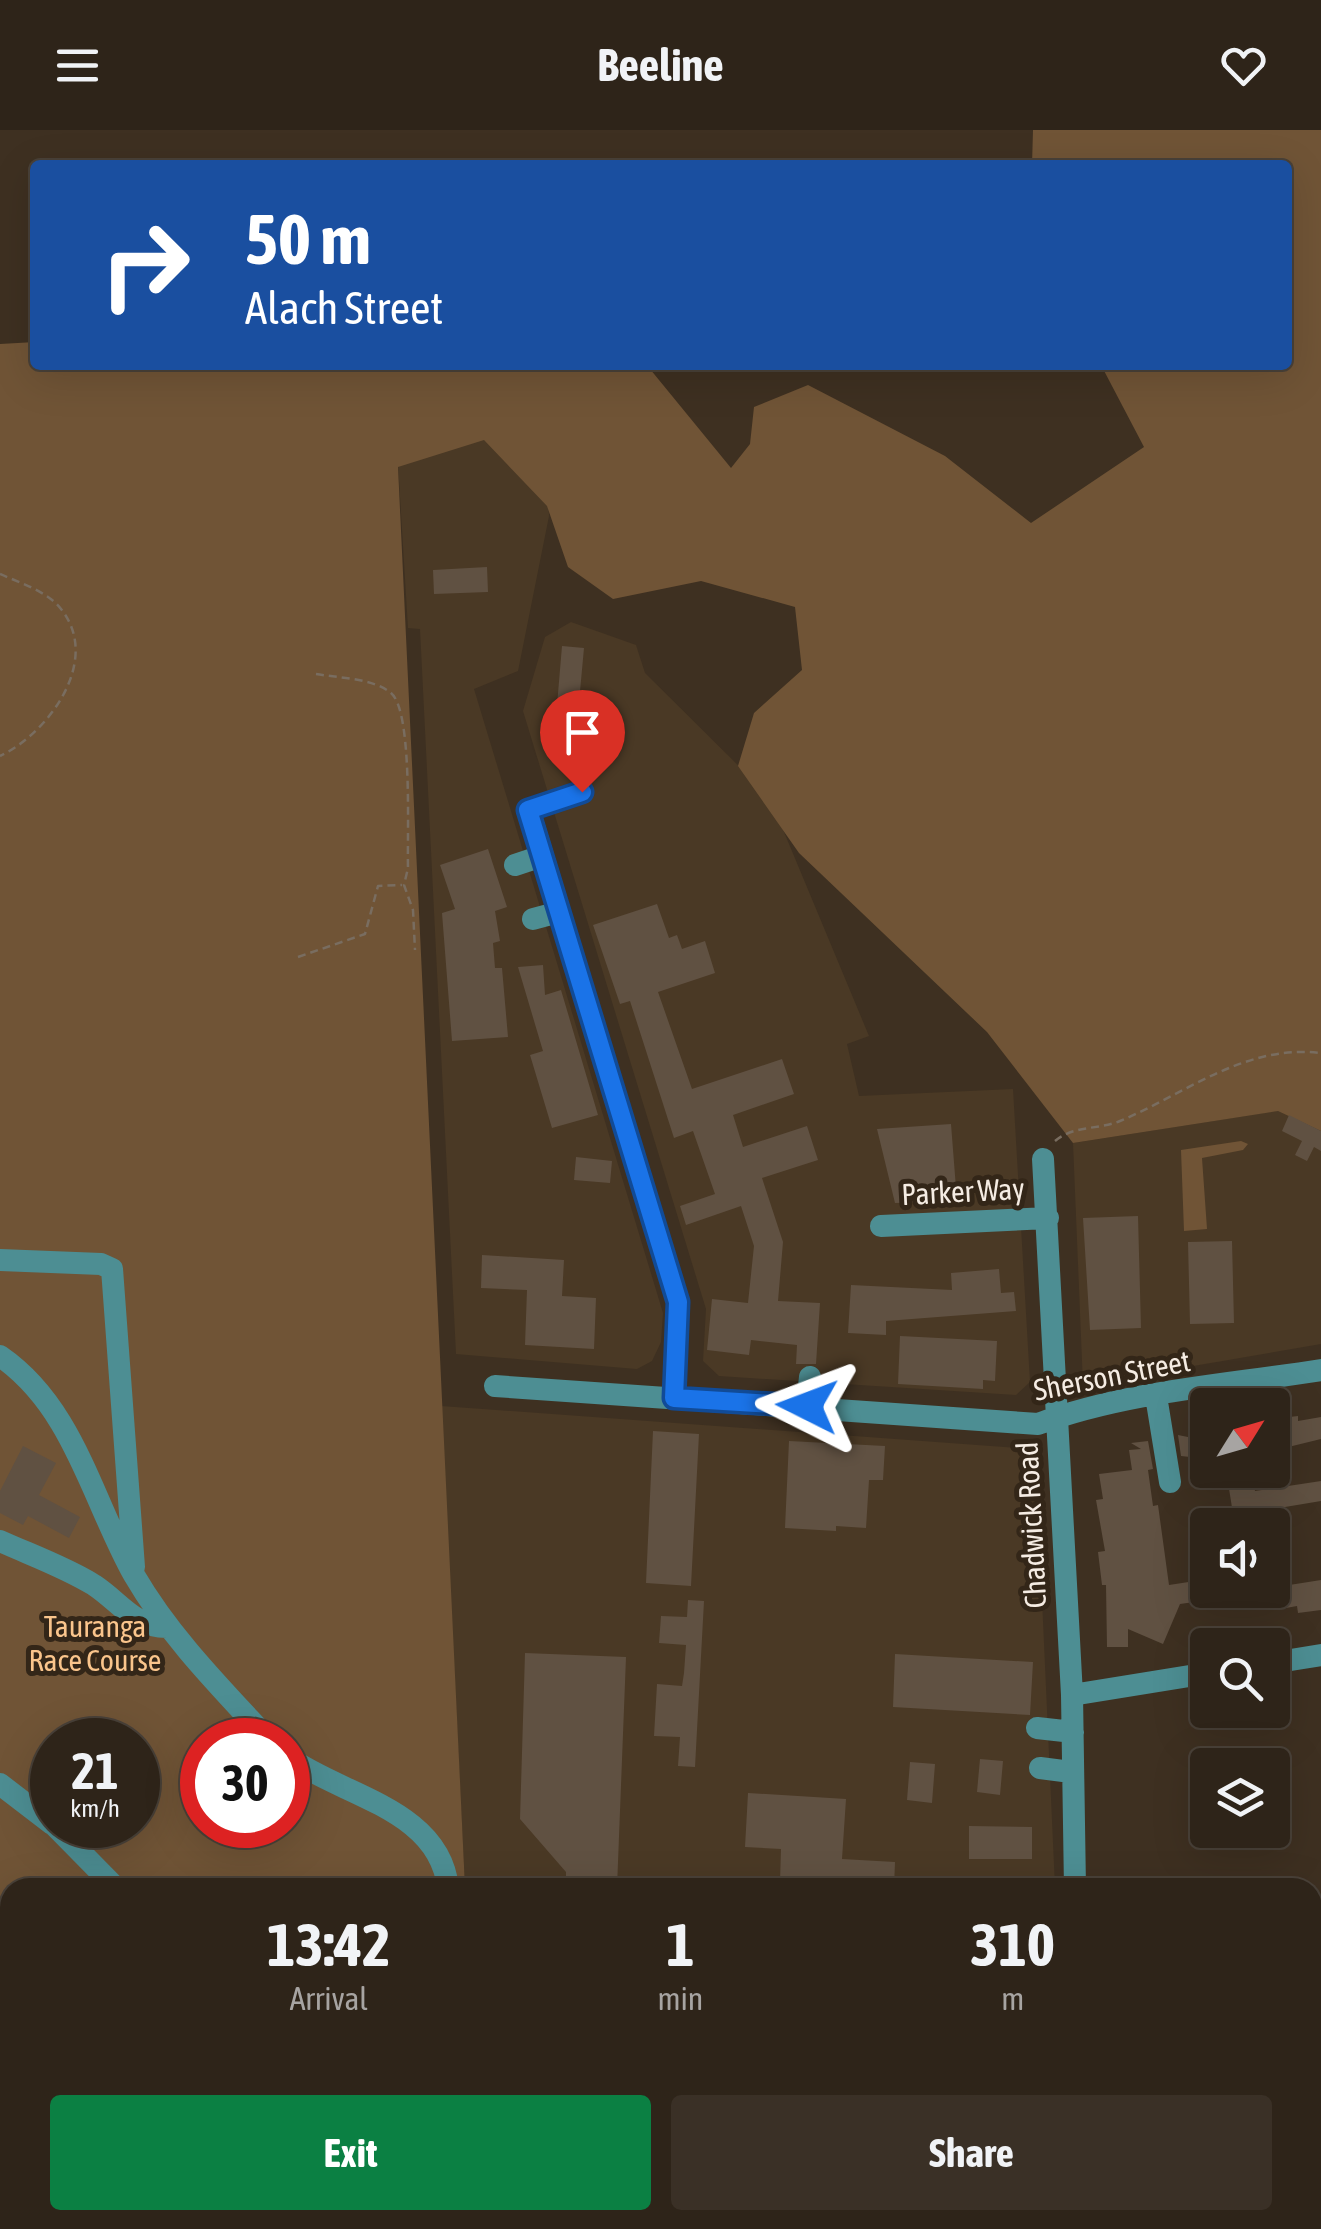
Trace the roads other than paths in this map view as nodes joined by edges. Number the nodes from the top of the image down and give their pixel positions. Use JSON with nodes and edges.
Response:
{"nodes":[{"id":1,"x":582,"y":792,"type":"dead end"},
{"id":2,"x":542,"y":856,"type":"junction"},
{"id":3,"x":516,"y":865,"type":"dead end"},
{"id":4,"x":559,"y":912,"type":"junction"},
{"id":5,"x":533,"y":919,"type":"dead end"},
{"id":6,"x":1044,"y":1159,"type":"road end"},
{"id":7,"x":1048,"y":1218,"type":"junction"},
{"id":8,"x":881,"y":1226,"type":"dead end"},
{"id":9,"x":0,"y":1260,"type":"edge"},
{"id":10,"x":0,"y":1356,"type":"edge"},
{"id":11,"x":1321,"y":1370,"type":"edge"},
{"id":12,"x":810,"y":1377,"type":"dead end"},
{"id":13,"x":494,"y":1386,"type":"dead end"},
{"id":14,"x":1156,"y":1396,"type":"junction"},
{"id":15,"x":674,"y":1398,"type":"junction"},
{"id":16,"x":807,"y":1406,"type":"junction"},
{"id":17,"x":1056,"y":1418,"type":"junction"},
{"id":18,"x":1170,"y":1482,"type":"dead end"},
{"id":19,"x":0,"y":1541,"type":"edge"},
{"id":20,"x":135,"y":1576,"type":"junction"},
{"id":21,"x":168,"y":1627,"type":"junction"},
{"id":22,"x":1321,"y":1655,"type":"edge"},
{"id":23,"x":1290,"y":1660,"type":"edge"},
{"id":24,"x":1190,"y":1676,"type":"edge"},
{"id":25,"x":1072,"y":1695,"type":"junction"},
{"id":26,"x":250,"y":1718,"type":"edge"},
{"id":27,"x":1037,"y":1728,"type":"dead end"},
{"id":28,"x":1073,"y":1732,"type":"junction"},
{"id":29,"x":1040,"y":1768,"type":"dead end"},
{"id":30,"x":310,"y":1769,"type":"edge"},
{"id":31,"x":1072,"y":1772,"type":"junction"},
{"id":32,"x":0,"y":1784,"type":"edge"},
{"id":33,"x":30,"y":1807,"type":"edge"},
{"id":34,"x":77,"y":1848,"type":"edge"},
{"id":35,"x":106,"y":1878,"type":"edge"},
{"id":36,"x":446,"y":1878,"type":"edge"},
{"id":37,"x":1075,"y":1878,"type":"edge"}],
"edges":[{"from":1,"to":2,"type":"street"},
{"from":2,"to":3,"type":"street"},
{"from":2,"to":4,"type":"street"},
{"from":4,"to":5,"type":"street"},
{"from":4,"to":15,"type":"street"},
{"from":6,"to":7,"type":"street","name":"Chadwick Road"},
{"from":7,"to":8,"type":"street","name":"Parker Way"},
{"from":7,"to":17,"type":"street","name":"Chadwick Road"},
{"from":9,"to":20,"type":"street"},
{"from":10,"to":20,"type":"street"},
{"from":11,"to":14,"type":"street","name":"Sherson Street"},
{"from":12,"to":16,"type":"street"},
{"from":13,"to":15,"type":"street","name":"Sherson Street"},
{"from":14,"to":17,"type":"street","name":"Sherson Street"},
{"from":14,"to":18,"type":"street"},
{"from":15,"to":16,"type":"street","name":"Sherson Street"},
{"from":16,"to":17,"type":"street","name":"Sherson Street"},
{"from":17,"to":25,"type":"street","name":"Chadwick Road"},
{"from":19,"to":21,"type":"street"},
{"from":20,"to":21,"type":"street"},
{"from":21,"to":26,"type":"street"},
{"from":22,"to":23,"type":"street"},
{"from":24,"to":25,"type":"street"},
{"from":25,"to":28,"type":"street","name":"Chadwick Road"},
{"from":27,"to":28,"type":"street"},
{"from":28,"to":31,"type":"street","name":"Chadwick Road"},
{"from":29,"to":31,"type":"street"},
{"from":30,"to":36,"type":"street"},
{"from":31,"to":37,"type":"street","name":"Chadwick Road"},
{"from":32,"to":33,"type":"street"},
{"from":34,"to":35,"type":"street"}]}
